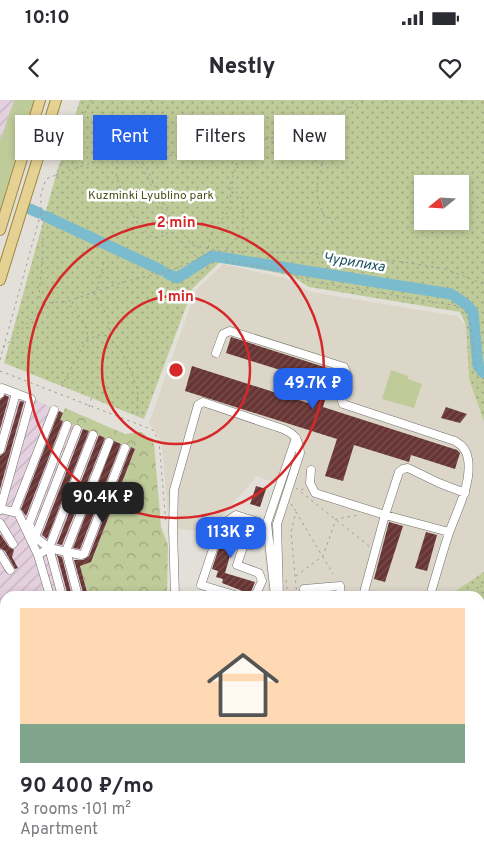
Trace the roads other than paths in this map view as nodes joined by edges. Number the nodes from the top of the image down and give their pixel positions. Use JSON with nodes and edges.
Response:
{"nodes":[{"id":1,"x":40,"y":100,"type":"edge"},
{"id":2,"x":56,"y":100,"type":"edge"},
{"id":3,"x":0,"y":230,"type":"edge"},
{"id":4,"x":0,"y":280,"type":"edge"},
{"id":5,"x":216,"y":353,"type":"dead end"},
{"id":6,"x":16,"y":393,"type":"junction"},
{"id":7,"x":0,"y":394,"type":"edge"},
{"id":8,"x":54,"y":410,"type":"dead end"},
{"id":9,"x":67,"y":425,"type":"dead end"},
{"id":10,"x":77,"y":429,"type":"dead end"},
{"id":11,"x":93,"y":435,"type":"dead end"},
{"id":12,"x":296,"y":438,"type":"junction"},
{"id":13,"x":109,"y":442,"type":"dead end"},
{"id":14,"x":125,"y":448,"type":"dead end"},
{"id":15,"x":0,"y":450,"type":"edge"},
{"id":16,"x":311,"y":470,"type":"dead end"},
{"id":17,"x":464,"y":493,"type":"junction"},
{"id":18,"x":0,"y":509,"type":"edge"},
{"id":19,"x":14,"y":512,"type":"junction"},
{"id":20,"x":385,"y":515,"type":"junction"},
{"id":21,"x":0,"y":523,"type":"edge"},
{"id":22,"x":449,"y":532,"type":"junction"},
{"id":23,"x":35,"y":537,"type":"junction"},
{"id":24,"x":13,"y":544,"type":"dead end"},
{"id":25,"x":49,"y":548,"type":"junction"},
{"id":26,"x":66,"y":551,"type":"junction"},
{"id":27,"x":0,"y":554,"type":"edge"},
{"id":28,"x":38,"y":555,"type":"junction"},
{"id":29,"x":10,"y":570,"type":"dead end"},
{"id":30,"x":49,"y":591,"type":"edge"},
{"id":31,"x":61,"y":591,"type":"edge"},
{"id":32,"x":77,"y":591,"type":"edge"},
{"id":33,"x":175,"y":591,"type":"edge"},
{"id":34,"x":221,"y":591,"type":"edge"},
{"id":35,"x":257,"y":591,"type":"edge"},
{"id":36,"x":274,"y":591,"type":"edge"},
{"id":37,"x":280,"y":591,"type":"edge"},
{"id":38,"x":304,"y":591,"type":"edge"},
{"id":39,"x":340,"y":591,"type":"edge"},
{"id":40,"x":364,"y":591,"type":"edge"},
{"id":41,"x":431,"y":591,"type":"edge"}],
"edges":[{"from":1,"to":3,"type":"main road"},
{"from":2,"to":4,"type":"main road"},
{"from":5,"to":17,"type":"street"},
{"from":6,"to":7,"type":"street"},
{"from":6,"to":15,"type":"street"},
{"from":6,"to":18,"type":"street"},
{"from":8,"to":19,"type":"street"},
{"from":9,"to":23,"type":"street"},
{"from":10,"to":23,"type":"street"},
{"from":11,"to":25,"type":"street"},
{"from":12,"to":33,"type":"street"},
{"from":12,"to":36,"type":"street"},
{"from":12,"to":37,"type":"street"},
{"from":13,"to":26,"type":"street"},
{"from":14,"to":26,"type":"street"},
{"from":16,"to":20,"type":"street"},
{"from":17,"to":20,"type":"street"},
{"from":17,"to":22,"type":"street"},
{"from":18,"to":19,"type":"street"},
{"from":19,"to":28,"type":"street"},
{"from":20,"to":22,"type":"street"},
{"from":20,"to":40,"type":"street"},
{"from":21,"to":24,"type":"street"},
{"from":22,"to":41,"type":"street"},
{"from":23,"to":25,"type":"street"},
{"from":25,"to":26,"type":"street"},
{"from":25,"to":28,"type":"street"},
{"from":25,"to":31,"type":"street"},
{"from":26,"to":32,"type":"street"},
{"from":27,"to":29,"type":"street"},
{"from":28,"to":30,"type":"street"},
{"from":34,"to":35,"type":"street"},
{"from":38,"to":39,"type":"street"}]}
